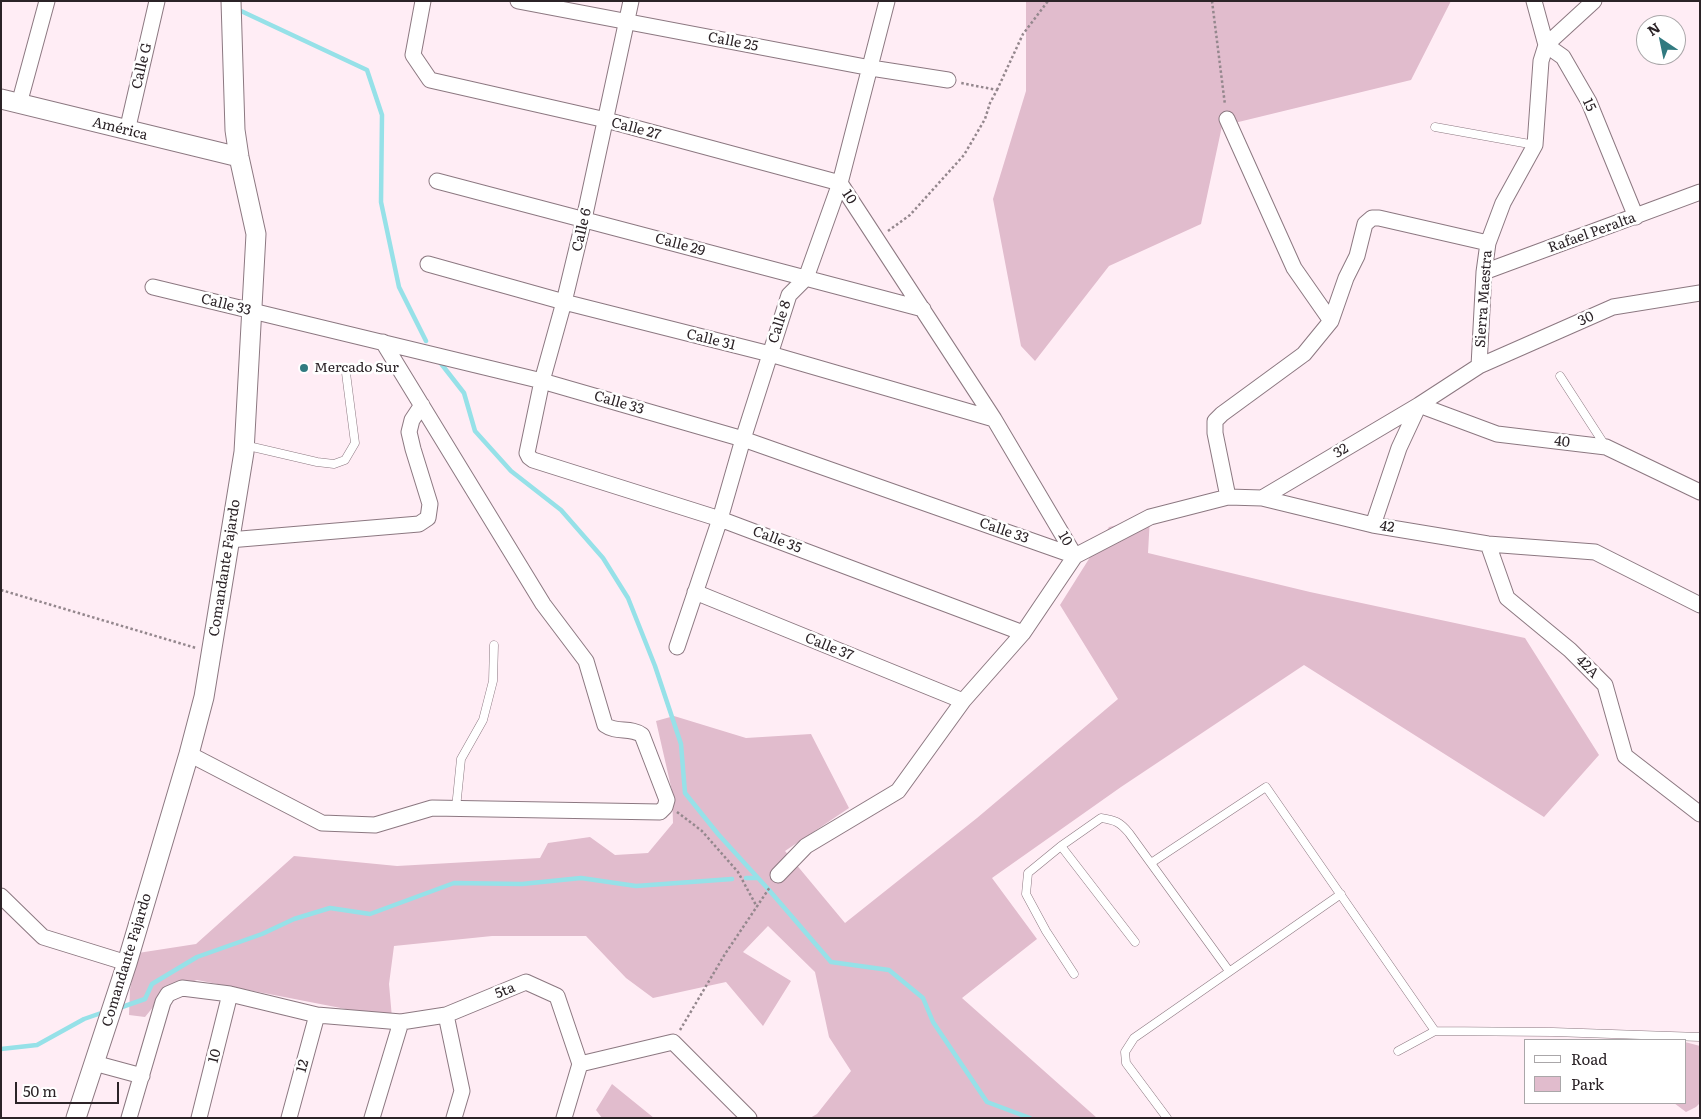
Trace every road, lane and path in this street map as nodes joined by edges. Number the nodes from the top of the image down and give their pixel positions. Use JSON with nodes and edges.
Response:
{"nodes":[{"id":1,"x":47,"y":1,"type":"edge"},
{"id":2,"x":157,"y":1,"type":"edge"},
{"id":3,"x":231,"y":1,"type":"edge"},
{"id":4,"x":423,"y":1,"type":"edge"},
{"id":5,"x":518,"y":1,"type":"edge"},
{"id":6,"x":631,"y":1,"type":"edge"},
{"id":7,"x":887,"y":1,"type":"edge"},
{"id":8,"x":1048,"y":1,"type":"edge"},
{"id":9,"x":1212,"y":1,"type":"edge"},
{"id":10,"x":1534,"y":1,"type":"edge"},
{"id":11,"x":1594,"y":1,"type":"edge"},
{"id":12,"x":626,"y":22,"type":"junction"},
{"id":13,"x":1546,"y":45,"type":"junction"},
{"id":14,"x":871,"y":68,"type":"junction"},
{"id":15,"x":948,"y":80,"type":"joint"},
{"id":16,"x":997,"y":90,"type":"junction"},
{"id":17,"x":1,"y":99,"type":"edge"},
{"id":18,"x":20,"y":104,"type":"junction"},
{"id":19,"x":1227,"y":119,"type":"joint"},
{"id":20,"x":606,"y":120,"type":"junction"},
{"id":21,"x":1435,"y":127,"type":"dead end"},
{"id":22,"x":127,"y":131,"type":"junction"},
{"id":23,"x":1535,"y":144,"type":"junction"},
{"id":24,"x":239,"y":157,"type":"junction"},
{"id":25,"x":437,"y":181,"type":"dead end"},
{"id":26,"x":840,"y":183,"type":"junction"},
{"id":27,"x":1700,"y":192,"type":"edge"},
{"id":28,"x":1636,"y":217,"type":"junction"},
{"id":29,"x":584,"y":219,"type":"junction"},
{"id":30,"x":877,"y":240,"type":"junction"},
{"id":31,"x":1488,"y":243,"type":"junction"},
{"id":32,"x":428,"y":264,"type":"dead end"},
{"id":33,"x":1484,"y":272,"type":"junction"},
{"id":34,"x":806,"y":278,"type":"junction"},
{"id":35,"x":153,"y":287,"type":"dead end"},
{"id":36,"x":1700,"y":294,"type":"edge"},
{"id":37,"x":564,"y":302,"type":"junction"},
{"id":38,"x":923,"y":309,"type":"junction"},
{"id":39,"x":252,"y":312,"type":"junction"},
{"id":40,"x":1331,"y":321,"type":"junction"},
{"id":41,"x":383,"y":342,"type":"junction"},
{"id":42,"x":770,"y":354,"type":"junction"},
{"id":43,"x":1479,"y":366,"type":"junction"},
{"id":44,"x":346,"y":373,"type":"dead end"},
{"id":45,"x":1560,"y":376,"type":"dead end"},
{"id":46,"x":542,"y":381,"type":"junction"},
{"id":47,"x":422,"y":405,"type":"junction"},
{"id":48,"x":1419,"y":405,"type":"junction"},
{"id":49,"x":994,"y":419,"type":"junction"},
{"id":50,"x":743,"y":439,"type":"junction"},
{"id":51,"x":244,"y":445,"type":"junction"},
{"id":52,"x":1606,"y":447,"type":"junction"},
{"id":53,"x":529,"y":457,"type":"joint"},
{"id":54,"x":1700,"y":492,"type":"edge"},
{"id":55,"x":1228,"y":497,"type":"junction"},
{"id":56,"x":1262,"y":498,"type":"junction"},
{"id":57,"x":720,"y":518,"type":"junction"},
{"id":58,"x":1373,"y":525,"type":"junction"},
{"id":59,"x":229,"y":540,"type":"junction"},
{"id":60,"x":1488,"y":544,"type":"junction"},
{"id":61,"x":1075,"y":556,"type":"junction"},
{"id":62,"x":1,"y":590,"type":"edge"},
{"id":63,"x":695,"y":592,"type":"junction"},
{"id":64,"x":1700,"y":605,"type":"edge"},
{"id":65,"x":1023,"y":633,"type":"junction"},
{"id":66,"x":494,"y":644,"type":"dead end"},
{"id":67,"x":677,"y":647,"type":"dead end"},
{"id":68,"x":211,"y":653,"type":"junction"},
{"id":69,"x":963,"y":701,"type":"junction"},
{"id":70,"x":189,"y":754,"type":"junction"},
{"id":71,"x":665,"y":807,"type":"junction"},
{"id":72,"x":456,"y":808,"type":"junction"},
{"id":73,"x":1700,"y":814,"type":"edge"},
{"id":74,"x":1061,"y":846,"type":"junction"},
{"id":75,"x":1151,"y":863,"type":"junction"},
{"id":76,"x":778,"y":875,"type":"joint"},
{"id":77,"x":1341,"y":894,"type":"junction"},
{"id":78,"x":1,"y":896,"type":"edge"},
{"id":79,"x":757,"y":907,"type":"junction"},
{"id":80,"x":1135,"y":942,"type":"dead end"},
{"id":81,"x":127,"y":964,"type":"junction"},
{"id":82,"x":1229,"y":971,"type":"junction"},
{"id":83,"x":1074,"y":974,"type":"dead end"},
{"id":84,"x":230,"y":994,"type":"junction"},
{"id":85,"x":446,"y":1014,"type":"junction"},
{"id":86,"x":317,"y":1015,"type":"junction"},
{"id":87,"x":401,"y":1022,"type":"junction"},
{"id":88,"x":1435,"y":1031,"type":"junction"},
{"id":89,"x":1700,"y":1036,"type":"edge"},
{"id":90,"x":673,"y":1042,"type":"junction"},
{"id":91,"x":1398,"y":1051,"type":"dead end"},
{"id":92,"x":94,"y":1063,"type":"junction"},
{"id":93,"x":580,"y":1064,"type":"junction"},
{"id":94,"x":142,"y":1076,"type":"junction"},
{"id":95,"x":131,"y":1117,"type":"edge"},
{"id":96,"x":76,"y":1118,"type":"edge"},
{"id":97,"x":199,"y":1118,"type":"edge"},
{"id":98,"x":289,"y":1118,"type":"edge"},
{"id":99,"x":372,"y":1118,"type":"edge"},
{"id":100,"x":454,"y":1118,"type":"edge"},
{"id":101,"x":564,"y":1118,"type":"edge"},
{"id":102,"x":749,"y":1118,"type":"edge"},
{"id":103,"x":1167,"y":1118,"type":"edge"}],
"edges":[{"from":1,"to":18,"type":"street"},
{"from":2,"to":22,"type":"street","name":"Calle G"},
{"from":3,"to":24,"type":"street","name":"Comandante Fajardo"},
{"from":4,"to":20,"type":"street","name":"Calle 27"},
{"from":5,"to":12,"type":"street","name":"Calle 25"},
{"from":6,"to":12,"type":"street","name":"Calle 6"},
{"from":7,"to":14,"type":"street","name":"Calle 8"},
{"from":8,"to":16,"type":"path"},
{"from":9,"to":19,"type":"path"},
{"from":10,"to":13,"type":"street"},
{"from":11,"to":13,"type":"street"},
{"from":12,"to":14,"type":"street","name":"Calle 25"},
{"from":12,"to":20,"type":"street","name":"Calle 6"},
{"from":13,"to":23,"type":"street","name":"Sierra Maestra"},
{"from":13,"to":28,"type":"street","name":"15"},
{"from":14,"to":15,"type":"street","name":"Calle 25"},
{"from":14,"to":26,"type":"street","name":"Calle 8"},
{"from":15,"to":16,"type":"path"},
{"from":16,"to":30,"type":"path"},
{"from":17,"to":18,"type":"street","name":"América"},
{"from":18,"to":22,"type":"street","name":"América"},
{"from":19,"to":40,"type":"street"},
{"from":20,"to":26,"type":"street","name":"Calle 27"},
{"from":20,"to":29,"type":"street","name":"Calle 6"},
{"from":21,"to":23,"type":"lane"},
{"from":22,"to":24,"type":"street","name":"América"},
{"from":23,"to":31,"type":"street","name":"Sierra Maestra"},
{"from":24,"to":39,"type":"street","name":"Comandante Fajardo"},
{"from":25,"to":29,"type":"street","name":"Calle 29"},
{"from":26,"to":30,"type":"street","name":"10"},
{"from":26,"to":34,"type":"street","name":"Calle 8"},
{"from":27,"to":28,"type":"street","name":"Rafael Peralta"},
{"from":28,"to":33,"type":"street","name":"Rafael Peralta"},
{"from":29,"to":34,"type":"street","name":"Calle 29"},
{"from":29,"to":37,"type":"street","name":"Calle 6"},
{"from":30,"to":38,"type":"street","name":"10"},
{"from":31,"to":33,"type":"street","name":"Sierra Maestra"},
{"from":31,"to":40,"type":"street"},
{"from":32,"to":37,"type":"street","name":"Calle 31"},
{"from":33,"to":43,"type":"street","name":"Sierra Maestra"},
{"from":34,"to":38,"type":"street","name":"Calle 29"},
{"from":34,"to":42,"type":"street","name":"Calle 8"},
{"from":35,"to":39,"type":"street","name":"Calle 33"},
{"from":36,"to":43,"type":"street","name":"30"},
{"from":37,"to":42,"type":"street","name":"Calle 31"},
{"from":37,"to":46,"type":"street","name":"Calle 6"},
{"from":38,"to":49,"type":"street","name":"10"},
{"from":39,"to":41,"type":"street","name":"Calle 33"},
{"from":39,"to":51,"type":"street","name":"Comandante Fajardo"},
{"from":40,"to":55,"type":"street"},
{"from":41,"to":46,"type":"street","name":"Calle 33"},
{"from":41,"to":47,"type":"street"},
{"from":42,"to":49,"type":"street","name":"Calle 31"},
{"from":42,"to":50,"type":"street","name":"Calle 8"},
{"from":43,"to":48,"type":"street","name":"Sierra Maestra"},
{"from":44,"to":51,"type":"lane"},
{"from":45,"to":52,"type":"lane"},
{"from":46,"to":50,"type":"street","name":"Calle 33"},
{"from":46,"to":53,"type":"street","name":"Calle 6"},
{"from":47,"to":59,"type":"street"},
{"from":47,"to":71,"type":"street"},
{"from":48,"to":52,"type":"street","name":"40"},
{"from":48,"to":56,"type":"street","name":"32"},
{"from":48,"to":58,"type":"street"},
{"from":49,"to":61,"type":"street","name":"10"},
{"from":50,"to":57,"type":"street","name":"Calle 8"},
{"from":50,"to":61,"type":"street","name":"Calle 33"},
{"from":51,"to":59,"type":"street","name":"Comandante Fajardo"},
{"from":52,"to":54,"type":"street","name":"40"},
{"from":53,"to":57,"type":"street","name":"Calle 35"},
{"from":55,"to":56,"type":"street","name":"42"},
{"from":55,"to":61,"type":"street","name":"42"},
{"from":56,"to":58,"type":"street","name":"42"},
{"from":57,"to":63,"type":"street","name":"Calle 8"},
{"from":57,"to":65,"type":"street","name":"Calle 35"},
{"from":58,"to":60,"type":"street","name":"42"},
{"from":59,"to":68,"type":"street","name":"Comandante Fajardo"},
{"from":60,"to":64,"type":"street","name":"42"},
{"from":60,"to":73,"type":"street","name":"42A"},
{"from":61,"to":65,"type":"street","name":"10"},
{"from":62,"to":68,"type":"path"},
{"from":63,"to":67,"type":"street","name":"Calle 8"},
{"from":63,"to":69,"type":"street","name":"Calle 37"},
{"from":65,"to":69,"type":"street","name":"10"},
{"from":66,"to":72,"type":"lane"},
{"from":68,"to":70,"type":"street","name":"Comandante Fajardo"},
{"from":69,"to":76,"type":"street","name":"10"},
{"from":70,"to":72,"type":"street"},
{"from":70,"to":81,"type":"street","name":"Comandante Fajardo"},
{"from":71,"to":72,"type":"street"},
{"from":71,"to":79,"type":"path"},
{"from":74,"to":75,"type":"lane"},
{"from":74,"to":80,"type":"lane"},
{"from":74,"to":83,"type":"lane"},
{"from":75,"to":77,"type":"lane"},
{"from":75,"to":82,"type":"lane"},
{"from":76,"to":79,"type":"path"},
{"from":77,"to":82,"type":"lane"},
{"from":77,"to":88,"type":"lane"},
{"from":78,"to":81,"type":"street"},
{"from":79,"to":90,"type":"path"},
{"from":81,"to":92,"type":"street","name":"Comandante Fajardo"},
{"from":82,"to":103,"type":"lane"},
{"from":84,"to":86,"type":"street","name":"5ta"},
{"from":84,"to":94,"type":"street","name":"5ta"},
{"from":84,"to":97,"type":"street","name":"10"},
{"from":85,"to":87,"type":"street","name":"5ta"},
{"from":85,"to":93,"type":"street","name":"5ta"},
{"from":85,"to":100,"type":"street"},
{"from":86,"to":87,"type":"street","name":"5ta"},
{"from":86,"to":98,"type":"street","name":"12"},
{"from":87,"to":99,"type":"street"},
{"from":88,"to":89,"type":"lane"},
{"from":88,"to":91,"type":"lane"},
{"from":90,"to":93,"type":"street"},
{"from":90,"to":102,"type":"street"},
{"from":92,"to":94,"type":"street"},
{"from":92,"to":96,"type":"street","name":"Comandante Fajardo"},
{"from":93,"to":101,"type":"street"},
{"from":94,"to":95,"type":"street"}]}
